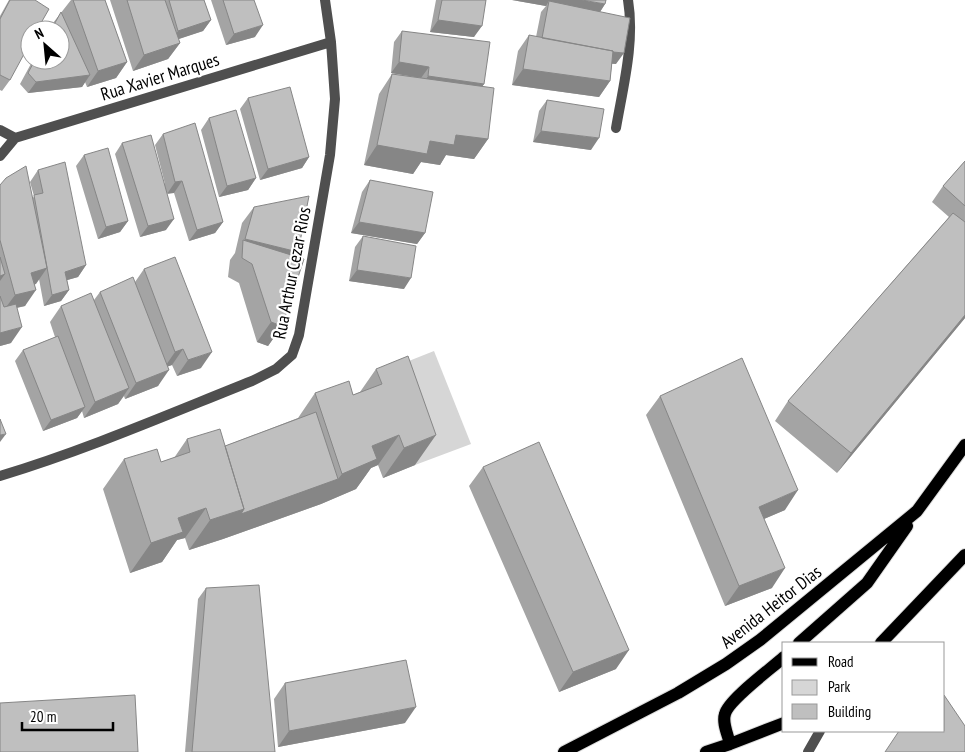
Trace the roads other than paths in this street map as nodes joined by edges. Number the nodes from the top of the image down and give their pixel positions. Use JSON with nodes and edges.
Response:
{"nodes":[{"id":1,"x":325,"y":0,"type":"edge"},
{"id":2,"x":628,"y":0,"type":"edge"},
{"id":3,"x":331,"y":42,"type":"junction"},
{"id":4,"x":616,"y":128,"type":"dead end"},
{"id":5,"x":0,"y":130,"type":"edge"},
{"id":6,"x":15,"y":138,"type":"junction"},
{"id":7,"x":0,"y":156,"type":"edge"},
{"id":8,"x":965,"y":444,"type":"edge"},
{"id":9,"x":0,"y":476,"type":"edge"},
{"id":10,"x":917,"y":511,"type":"junction"},
{"id":11,"x":965,"y":555,"type":"edge"},
{"id":12,"x":800,"y":642,"type":"edge"},
{"id":13,"x":882,"y":642,"type":"edge"},
{"id":14,"x":782,"y":659,"type":"edge"},
{"id":15,"x":782,"y":724,"type":"edge"},
{"id":16,"x":819,"y":732,"type":"edge"},
{"id":17,"x":731,"y":748,"type":"edge"},
{"id":18,"x":564,"y":752,"type":"edge"},
{"id":19,"x":706,"y":752,"type":"edge"},
{"id":20,"x":808,"y":752,"type":"edge"}],
"edges":[{"from":1,"to":3,"type":"street","name":"Rua Arthur Cezar Rios"},
{"from":2,"to":4,"type":"street"},
{"from":3,"to":6,"type":"street","name":"Rua Xavier Marques"},
{"from":3,"to":9,"type":"street","name":"Rua Arthur Cezar Rios"},
{"from":5,"to":6,"type":"street"},
{"from":6,"to":7,"type":"street"},
{"from":8,"to":10,"type":"main road","name":"Avenida Heitor Dias"},
{"from":10,"to":12,"type":"main road"},
{"from":10,"to":18,"type":"main road","name":"Avenida Heitor Dias"},
{"from":11,"to":13,"type":"main road"},
{"from":14,"to":17,"type":"main road"},
{"from":15,"to":17,"type":"main road"},
{"from":16,"to":20,"type":"street"},
{"from":17,"to":19,"type":"main road"}]}
